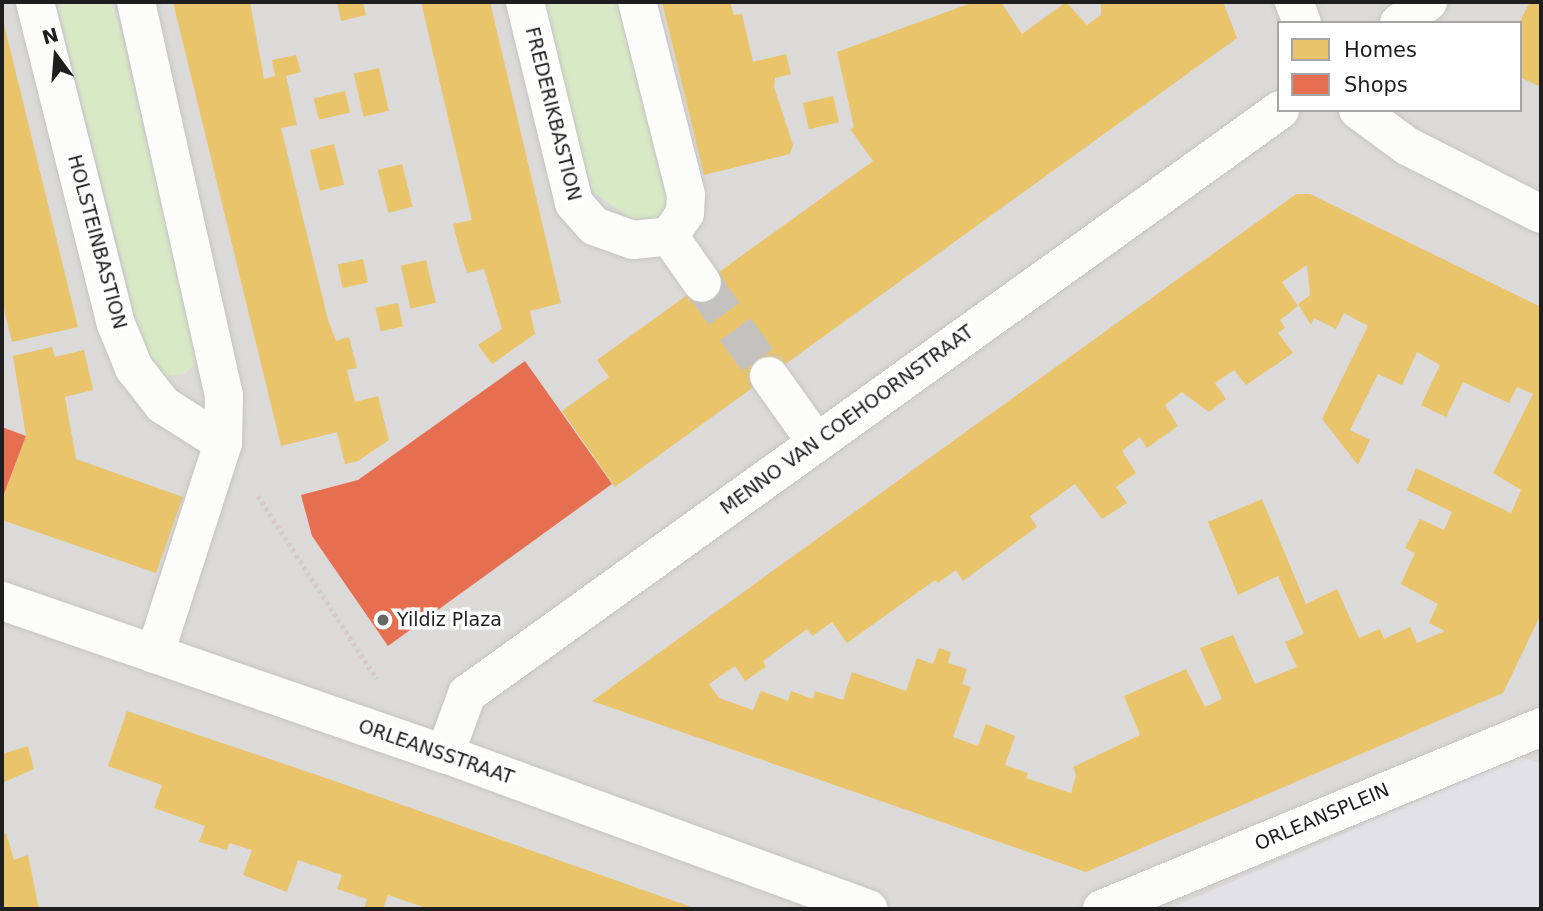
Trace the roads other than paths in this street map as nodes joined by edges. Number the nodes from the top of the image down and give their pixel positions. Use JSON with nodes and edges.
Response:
{"nodes":[{"id":1,"x":35,"y":2,"type":"edge"},
{"id":2,"x":136,"y":2,"type":"edge"},
{"id":3,"x":525,"y":2,"type":"edge"},
{"id":4,"x":637,"y":2,"type":"edge"},
{"id":5,"x":1294,"y":2,"type":"edge"},
{"id":6,"x":1428,"y":2,"type":"edge"},
{"id":7,"x":1301,"y":21,"type":"edge"},
{"id":8,"x":1402,"y":21,"type":"edge"},
{"id":9,"x":1277,"y":112,"type":"edge"},
{"id":10,"x":1361,"y":112,"type":"edge"},
{"id":11,"x":1541,"y":214,"type":"edge"},
{"id":12,"x":669,"y":236,"type":"junction"},
{"id":13,"x":702,"y":283,"type":"tunnel mouth"},
{"id":14,"x":769,"y":376,"type":"tunnel mouth"},
{"id":15,"x":816,"y":442,"type":"junction"},
{"id":16,"x":223,"y":443,"type":"junction"},
{"id":17,"x":2,"y":601,"type":"edge"},
{"id":18,"x":155,"y":654,"type":"junction"},
{"id":19,"x":1541,"y":727,"type":"edge"},
{"id":20,"x":433,"y":750,"type":"junction"},
{"id":21,"x":868,"y":909,"type":"edge"},
{"id":22,"x":1102,"y":909,"type":"edge"}],
"edges":[{"from":1,"to":16,"type":"street","name":"HOLSTEINBASTION"},
{"from":2,"to":16,"type":"street"},
{"from":3,"to":12,"type":"street","name":"FREDERIKBASTION"},
{"from":4,"to":12,"type":"street"},
{"from":5,"to":7,"type":"street"},
{"from":6,"to":8,"type":"street"},
{"from":9,"to":15,"type":"street","name":"MENNO VAN COEHOORNSTRAAT"},
{"from":10,"to":11,"type":"street"},
{"from":12,"to":13,"type":"street"},
{"from":14,"to":15,"type":"street"},
{"from":15,"to":20,"type":"street","name":"MENNO VAN COEHOORNSTRAAT"},
{"from":16,"to":18,"type":"street"},
{"from":17,"to":18,"type":"street","name":"ORLEANSSTRAAT"},
{"from":18,"to":20,"type":"street","name":"ORLEANSSTRAAT"},
{"from":19,"to":22,"type":"street","name":"ORLEANSPLEIN"},
{"from":20,"to":21,"type":"street","name":"ORLEANSSTRAAT"}]}
